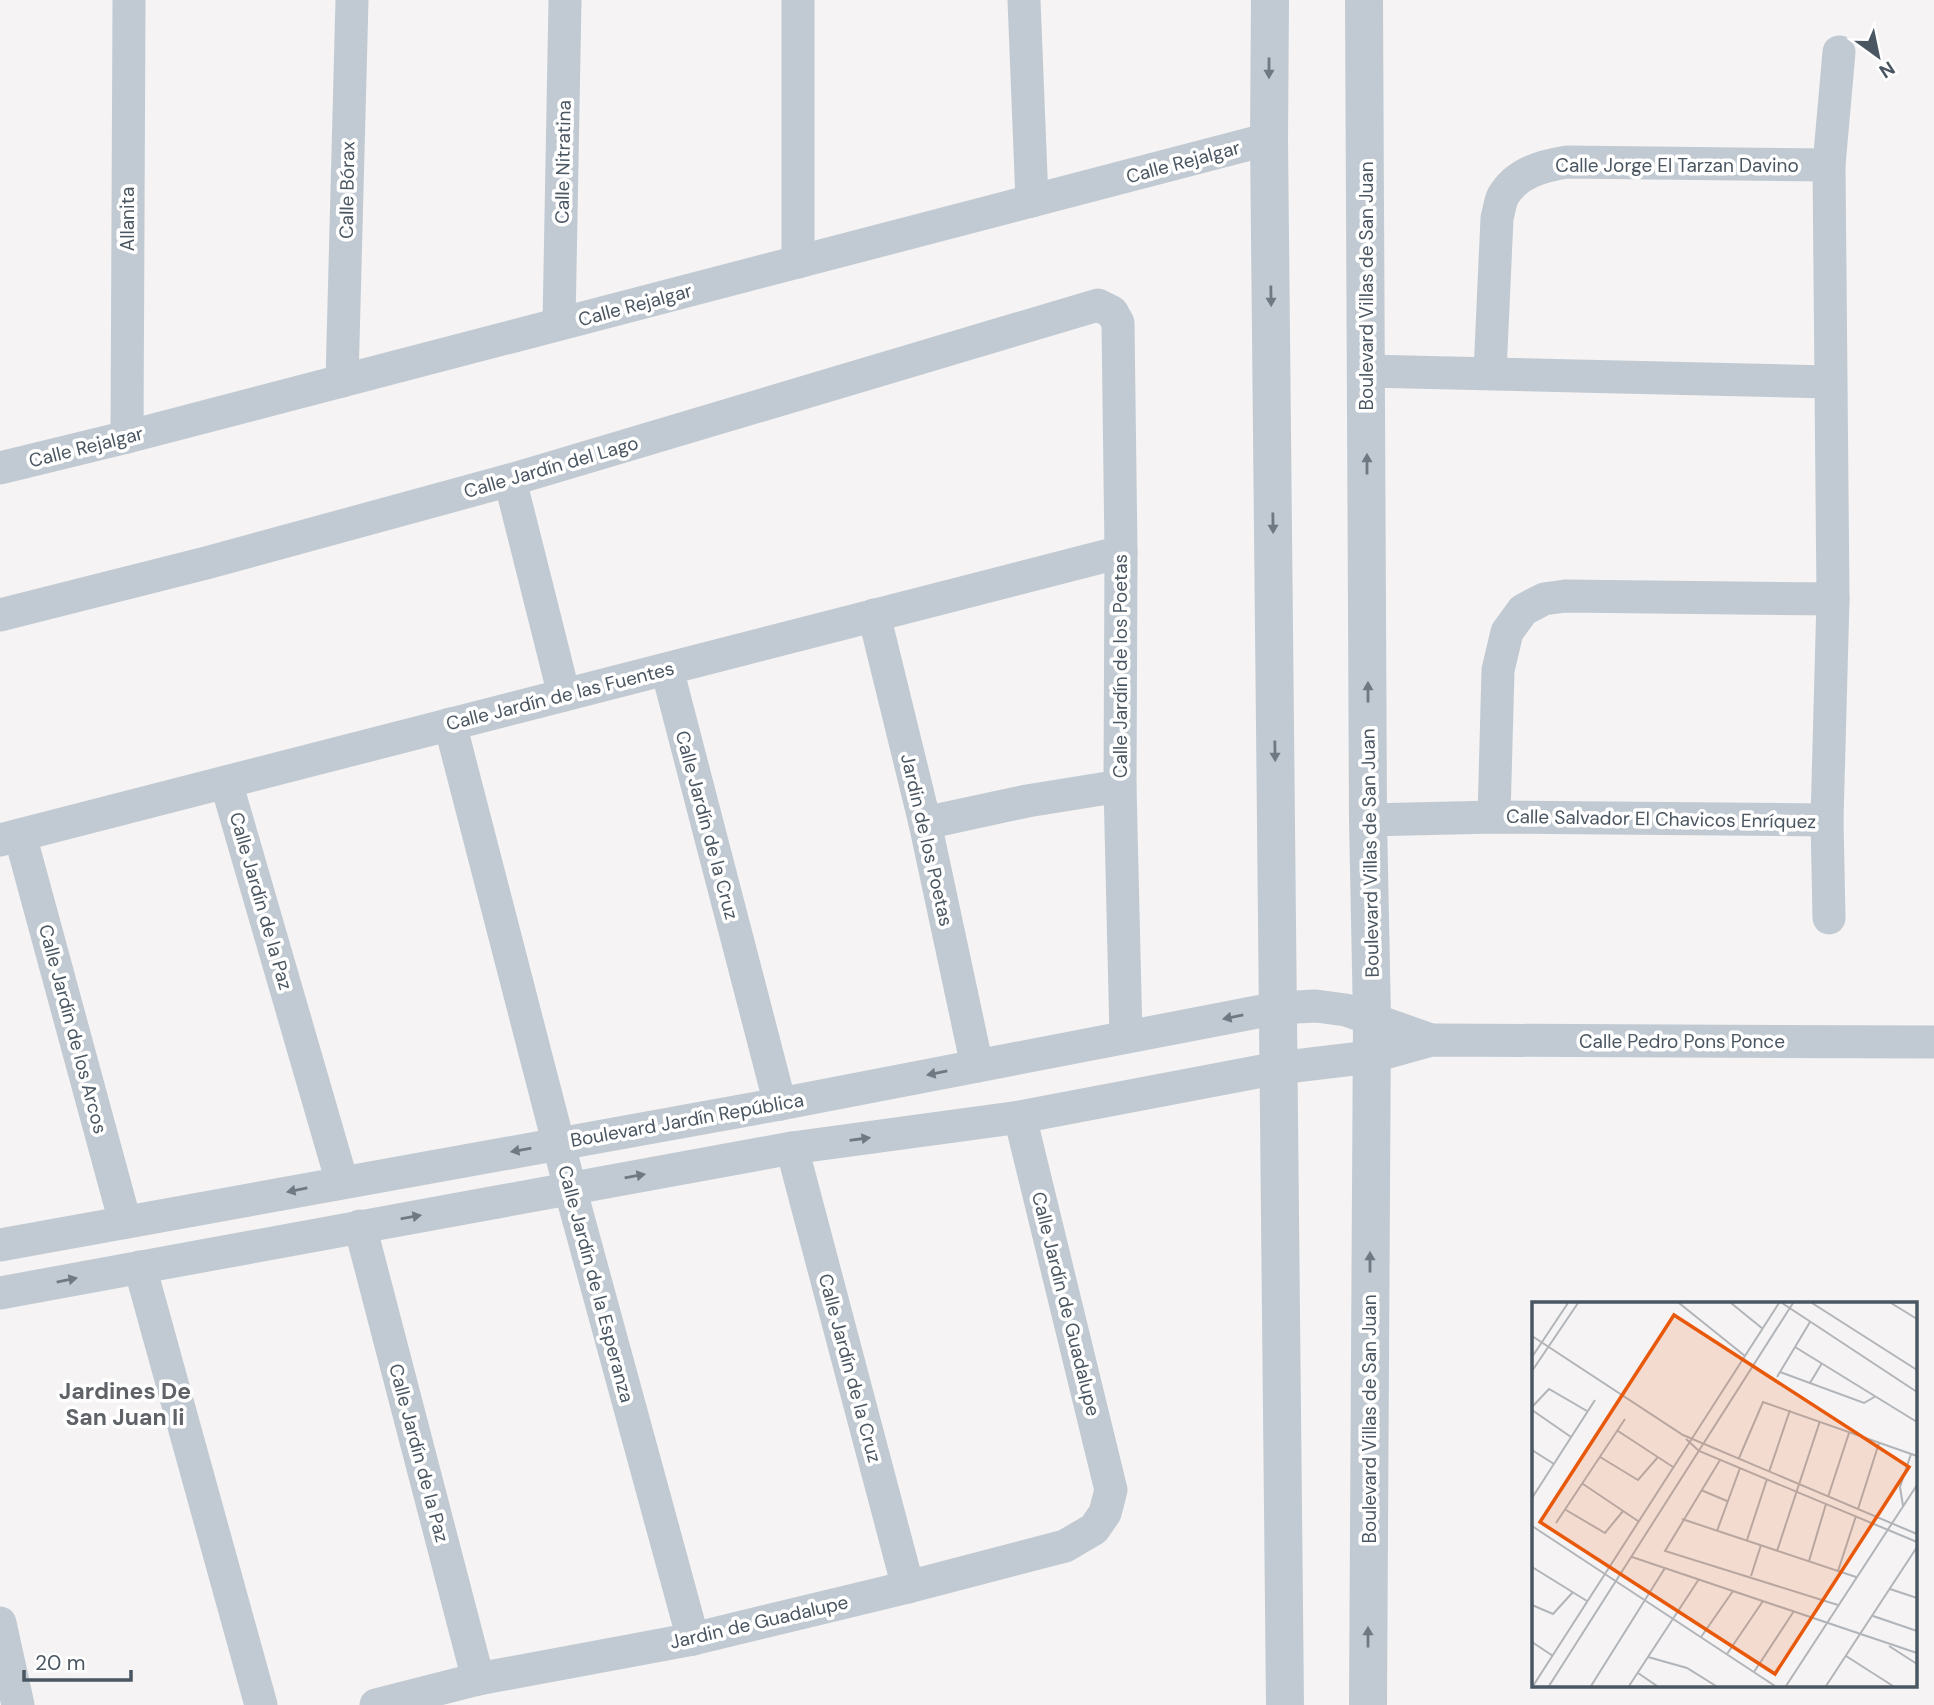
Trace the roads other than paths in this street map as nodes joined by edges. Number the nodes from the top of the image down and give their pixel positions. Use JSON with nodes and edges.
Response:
{"nodes":[{"id":1,"x":129,"y":0,"type":"edge"},
{"id":2,"x":352,"y":0,"type":"edge"},
{"id":3,"x":565,"y":0,"type":"edge"},
{"id":4,"x":798,"y":0,"type":"edge"},
{"id":5,"x":1024,"y":0,"type":"edge"},
{"id":6,"x":1270,"y":0,"type":"edge"},
{"id":7,"x":1364,"y":0,"type":"edge"},
{"id":8,"x":1839,"y":52,"type":"dead end"},
{"id":9,"x":1269,"y":139,"type":"junction"},
{"id":10,"x":1829,"y":165,"type":"junction"},
{"id":11,"x":1031,"y":201,"type":"junction"},
{"id":12,"x":798,"y":262,"type":"junction"},
{"id":13,"x":1098,"y":305,"type":"joint"},
{"id":14,"x":559,"y":324,"type":"junction"},
{"id":15,"x":1367,"y":371,"type":"junction"},
{"id":16,"x":1490,"y":373,"type":"junction"},
{"id":17,"x":342,"y":381,"type":"junction"},
{"id":18,"x":1830,"y":382,"type":"junction"},
{"id":19,"x":127,"y":437,"type":"junction"},
{"id":20,"x":0,"y":468,"type":"edge"},
{"id":21,"x":510,"y":480,"type":"junction"},
{"id":22,"x":1121,"y":552,"type":"junction"},
{"id":23,"x":1833,"y":599,"type":"junction"},
{"id":24,"x":0,"y":615,"type":"edge"},
{"id":25,"x":874,"y":615,"type":"junction"},
{"id":26,"x":667,"y":669,"type":"junction"},
{"id":27,"x":564,"y":695,"type":"junction"},
{"id":28,"x":450,"y":724,"type":"junction"},
{"id":29,"x":226,"y":782,"type":"junction"},
{"id":30,"x":1120,"y":786,"type":"junction"},
{"id":31,"x":1494,"y":817,"type":"junction"},
{"id":32,"x":1368,"y":820,"type":"junction"},
{"id":33,"x":1827,"y":820,"type":"junction"},
{"id":34,"x":925,"y":823,"type":"junction"},
{"id":35,"x":10,"y":838,"type":"edge"},
{"id":36,"x":1829,"y":918,"type":"dead end"},
{"id":37,"x":1278,"y":1008,"type":"junction"},
{"id":38,"x":1373,"y":1018,"type":"junction"},
{"id":39,"x":1126,"y":1037,"type":"junction"},
{"id":40,"x":1431,"y":1040,"type":"junction"},
{"id":41,"x":1934,"y":1042,"type":"edge"},
{"id":42,"x":1370,"y":1057,"type":"junction"},
{"id":43,"x":977,"y":1066,"type":"junction"},
{"id":44,"x":1278,"y":1068,"type":"junction"},
{"id":45,"x":780,"y":1104,"type":"junction"},
{"id":46,"x":1020,"y":1118,"type":"junction"},
{"id":47,"x":558,"y":1143,"type":"junction"},
{"id":48,"x":792,"y":1148,"type":"junction"},
{"id":49,"x":342,"y":1182,"type":"junction"},
{"id":50,"x":570,"y":1188,"type":"junction"},
{"id":51,"x":125,"y":1222,"type":"junction"},
{"id":52,"x":360,"y":1226,"type":"junction"},
{"id":53,"x":0,"y":1245,"type":"edge"},
{"id":54,"x":140,"y":1267,"type":"junction"},
{"id":55,"x":0,"y":1293,"type":"edge"},
{"id":56,"x":1111,"y":1490,"type":"joint"},
{"id":57,"x":908,"y":1587,"type":"junction"},
{"id":58,"x":0,"y":1623,"type":"edge"},
{"id":59,"x":693,"y":1639,"type":"junction"},
{"id":60,"x":478,"y":1679,"type":"junction"},
{"id":61,"x":18,"y":1705,"type":"edge"},
{"id":62,"x":261,"y":1705,"type":"edge"},
{"id":63,"x":376,"y":1705,"type":"edge"},
{"id":64,"x":1285,"y":1705,"type":"edge"},
{"id":65,"x":1368,"y":1705,"type":"edge"}],
"edges":[{"from":1,"to":19,"type":"street","name":"Allanita"},
{"from":2,"to":17,"type":"street","name":"Calle Bórax"},
{"from":3,"to":14,"type":"street","name":"Calle Nitratina"},
{"from":4,"to":12,"type":"street"},
{"from":5,"to":11,"type":"street"},
{"from":6,"to":9,"type":"street","one_way":true},
{"from":7,"to":15,"type":"street","name":"Boulevard Villas de San Juan"},
{"from":8,"to":10,"type":"street"},
{"from":9,"to":11,"type":"street","name":"Calle Rejalgar"},
{"from":9,"to":37,"type":"street","one_way":true},
{"from":10,"to":16,"type":"street","name":"Calle Jorge El Tarzan Davino"},
{"from":10,"to":18,"type":"street"},
{"from":11,"to":12,"type":"street","name":"Calle Rejalgar"},
{"from":12,"to":14,"type":"street","name":"Calle Rejalgar"},
{"from":13,"to":21,"type":"street","name":"Calle Jardín del Lago"},
{"from":13,"to":22,"type":"street","name":"Calle Jardín de los Poetas"},
{"from":14,"to":17,"type":"street","name":"Calle Rejalgar"},
{"from":15,"to":16,"type":"street"},
{"from":32,"to":15,"type":"street","name":"Boulevard Villas de San Juan","one_way":true},
{"from":16,"to":18,"type":"street"},
{"from":17,"to":19,"type":"street","name":"Calle Rejalgar"},
{"from":18,"to":23,"type":"street","name":"Calle Salvador El Chavicos Enríquez"},
{"from":19,"to":20,"type":"street","name":"Calle Rejalgar"},
{"from":21,"to":24,"type":"street","name":"Calle Jardín del Lago"},
{"from":21,"to":27,"type":"street"},
{"from":22,"to":25,"type":"street","name":"Calle Jardín de las Fuentes"},
{"from":22,"to":30,"type":"street","name":"Calle Jardín de los Poetas"},
{"from":23,"to":31,"type":"street","name":"Calle Salvador El Chavicos Enríquez"},
{"from":23,"to":33,"type":"street","name":"Calle Salvador El Chavicos Enríquez"},
{"from":25,"to":26,"type":"street","name":"Calle Jardín de las Fuentes"},
{"from":25,"to":34,"type":"street","name":"Jardin de los Poetas"},
{"from":26,"to":27,"type":"street","name":"Calle Jardín de las Fuentes"},
{"from":26,"to":45,"type":"street","name":"Calle Jardín de la Cruz"},
{"from":27,"to":28,"type":"street","name":"Calle Jardín de las Fuentes"},
{"from":28,"to":29,"type":"street","name":"Calle Jardín de las Fuentes"},
{"from":28,"to":47,"type":"street","name":"Calle Jardín de la Esperanza"},
{"from":29,"to":35,"type":"street","name":"Calle Jardín de las Fuentes"},
{"from":29,"to":49,"type":"street","name":"Calle Jardín de la Paz"},
{"from":30,"to":34,"type":"street"},
{"from":30,"to":39,"type":"street","name":"Calle Jardín de los Poetas"},
{"from":31,"to":32,"type":"street","name":"Calle Salvador El Chavicos Enríquez"},
{"from":31,"to":33,"type":"street","name":"Calle Salvador El Chavicos Enríquez"},
{"from":32,"to":38,"type":"street","name":"Boulevard Villas de San Juan"},
{"from":33,"to":36,"type":"street","name":"Calle Salvador El Chavicos Enríquez"},
{"from":34,"to":43,"type":"street","name":"Jardin de los Poetas"},
{"from":35,"to":51,"type":"street","name":"Calle Jardín de los Arcos"},
{"from":37,"to":38,"type":"street","name":"Boulevard Jardín República"},
{"from":37,"to":39,"type":"street","name":"Boulevard Jardín República","one_way":true},
{"from":37,"to":44,"type":"street"},
{"from":38,"to":40,"type":"street","name":"Calle Pedro Pons Ponce"},
{"from":38,"to":42,"type":"street","name":"Boulevard Villas de San Juan"},
{"from":39,"to":43,"type":"street","name":"Boulevard Jardín República"},
{"from":40,"to":41,"type":"street","name":"Calle Pedro Pons Ponce"},
{"from":40,"to":42,"type":"street","name":"Calle Pedro Pons Ponce"},
{"from":42,"to":44,"type":"street"},
{"from":65,"to":42,"type":"street","name":"Boulevard Villas de San Juan","one_way":true},
{"from":43,"to":45,"type":"street","name":"Boulevard Jardín República","one_way":true},
{"from":44,"to":46,"type":"street"},
{"from":44,"to":64,"type":"street"},
{"from":45,"to":47,"type":"street","name":"Boulevard Jardín República"},
{"from":48,"to":46,"type":"street","one_way":true},
{"from":46,"to":56,"type":"street","name":"Calle Jardín de Guadalupe"},
{"from":47,"to":49,"type":"street","name":"Boulevard Jardín República","one_way":true},
{"from":47,"to":50,"type":"street","name":"Calle Jardín de la Esperanza"},
{"from":50,"to":48,"type":"street","one_way":true},
{"from":48,"to":57,"type":"street","name":"Calle Jardín de la Cruz"},
{"from":49,"to":51,"type":"street","name":"Boulevard Jardín República","one_way":true},
{"from":52,"to":50,"type":"street","one_way":true},
{"from":50,"to":59,"type":"street","name":"Calle Jardín de la Esperanza"},
{"from":51,"to":53,"type":"street","name":"Boulevard Jardín República"},
{"from":52,"to":54,"type":"street"},
{"from":52,"to":60,"type":"street","name":"Calle Jardín de la Paz"},
{"from":55,"to":54,"type":"street","one_way":true},
{"from":54,"to":62,"type":"street"},
{"from":56,"to":57,"type":"street","name":"Jardin de Guadalupe"},
{"from":57,"to":59,"type":"street","name":"Jardin de Guadalupe"},
{"from":58,"to":61,"type":"street"},
{"from":59,"to":60,"type":"street","name":"Jardin de Guadalupe"},
{"from":60,"to":63,"type":"street","name":"Jardin de Guadalupe"}]}
